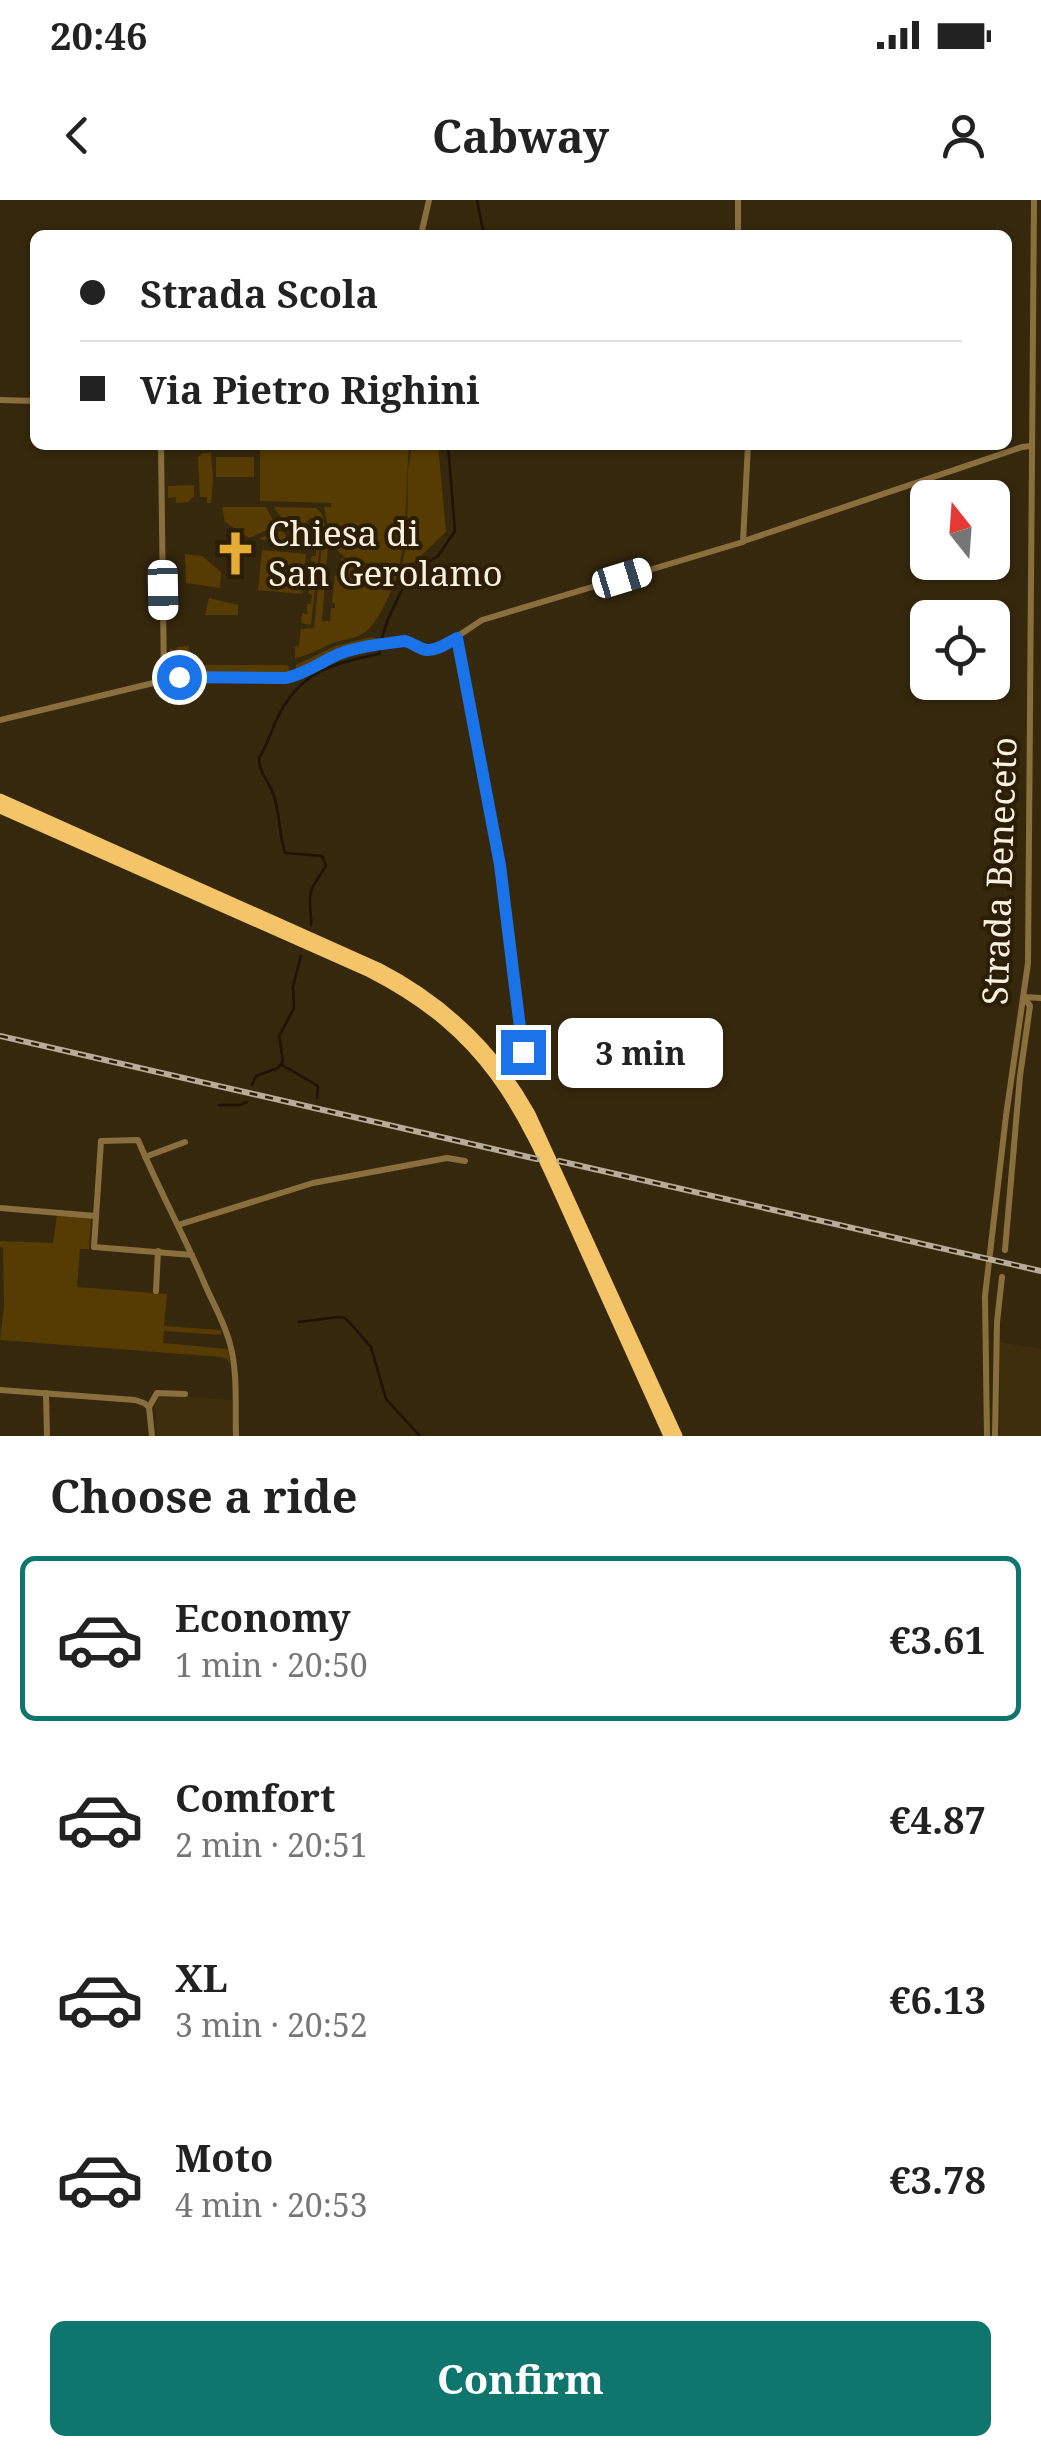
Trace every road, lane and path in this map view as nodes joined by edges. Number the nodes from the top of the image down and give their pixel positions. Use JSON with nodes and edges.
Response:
{"nodes":[{"id":1,"x":429,"y":200,"type":"edge"},
{"id":2,"x":738,"y":200,"type":"edge"},
{"id":3,"x":1034,"y":200,"type":"edge"},
{"id":4,"x":422,"y":230,"type":"edge"},
{"id":5,"x":738,"y":230,"type":"edge"},
{"id":6,"x":0,"y":400,"type":"edge"},
{"id":7,"x":30,"y":401,"type":"edge"},
{"id":8,"x":1032,"y":446,"type":"junction"},
{"id":9,"x":162,"y":450,"type":"edge"},
{"id":10,"x":748,"y":450,"type":"edge"},
{"id":11,"x":743,"y":542,"type":"junction"},
{"id":12,"x":457,"y":638,"type":"junction"},
{"id":13,"x":164,"y":680,"type":"junction"},
{"id":14,"x":0,"y":720,"type":"edge"},
{"id":15,"x":0,"y":799,"type":"edge"},
{"id":16,"x":0,"y":808,"type":"edge"},
{"id":17,"x":1024,"y":997,"type":"junction"},
{"id":18,"x":1041,"y":998,"type":"edge"},
{"id":19,"x":480,"y":1048,"type":"junction"},
{"id":20,"x":523,"y":1052,"type":"dead end"},
{"id":21,"x":186,"y":1142,"type":"dead end"},
{"id":22,"x":145,"y":1156,"type":"junction"},
{"id":23,"x":466,"y":1161,"type":"dead end"},
{"id":24,"x":0,"y":1208,"type":"edge"},
{"id":25,"x":96,"y":1216,"type":"junction"},
{"id":26,"x":178,"y":1225,"type":"junction"},
{"id":27,"x":1004,"y":1250,"type":"dead end"},
{"id":28,"x":158,"y":1252,"type":"junction"},
{"id":29,"x":192,"y":1255,"type":"junction"},
{"id":30,"x":1002,"y":1277,"type":"dead end"},
{"id":31,"x":156,"y":1291,"type":"dead end"},
{"id":32,"x":0,"y":1390,"type":"edge"},
{"id":33,"x":46,"y":1393,"type":"junction"},
{"id":34,"x":185,"y":1394,"type":"dead end"},
{"id":35,"x":149,"y":1407,"type":"junction"},
{"id":36,"x":47,"y":1436,"type":"edge"},
{"id":37,"x":152,"y":1436,"type":"edge"},
{"id":38,"x":236,"y":1436,"type":"edge"},
{"id":39,"x":668,"y":1436,"type":"edge"},
{"id":40,"x":678,"y":1436,"type":"edge"},
{"id":41,"x":987,"y":1436,"type":"edge"},
{"id":42,"x":994,"y":1436,"type":"edge"}],
"edges":[{"from":1,"to":4,"type":"street"},
{"from":2,"to":5,"type":"street"},
{"from":3,"to":8,"type":"street","name":"Strada Beneceto"},
{"from":6,"to":7,"type":"street"},
{"from":8,"to":11,"type":"street"},
{"from":8,"to":17,"type":"street","name":"Strada Beneceto"},
{"from":9,"to":13,"type":"street"},
{"from":10,"to":11,"type":"street"},
{"from":11,"to":12,"type":"street"},
{"from":12,"to":13,"type":"street"},
{"from":12,"to":20,"type":"street"},
{"from":13,"to":14,"type":"street"},
{"from":15,"to":19,"type":"highway"},
{"from":16,"to":19,"type":"highway"},
{"from":17,"to":18,"type":"street"},
{"from":17,"to":27,"type":"street"},
{"from":17,"to":41,"type":"street","name":"Strada Beneceto"},
{"from":19,"to":39,"type":"highway"},
{"from":19,"to":40,"type":"highway"},
{"from":21,"to":22,"type":"street"},
{"from":22,"to":25,"type":"street"},
{"from":22,"to":26,"type":"street"},
{"from":23,"to":26,"type":"street"},
{"from":24,"to":25,"type":"street"},
{"from":25,"to":28,"type":"street"},
{"from":26,"to":29,"type":"street"},
{"from":28,"to":29,"type":"street"},
{"from":28,"to":31,"type":"street"},
{"from":29,"to":38,"type":"street"},
{"from":30,"to":42,"type":"street"},
{"from":32,"to":33,"type":"street"},
{"from":33,"to":35,"type":"street"},
{"from":33,"to":36,"type":"street"},
{"from":34,"to":35,"type":"street"},
{"from":35,"to":37,"type":"street"}]}
